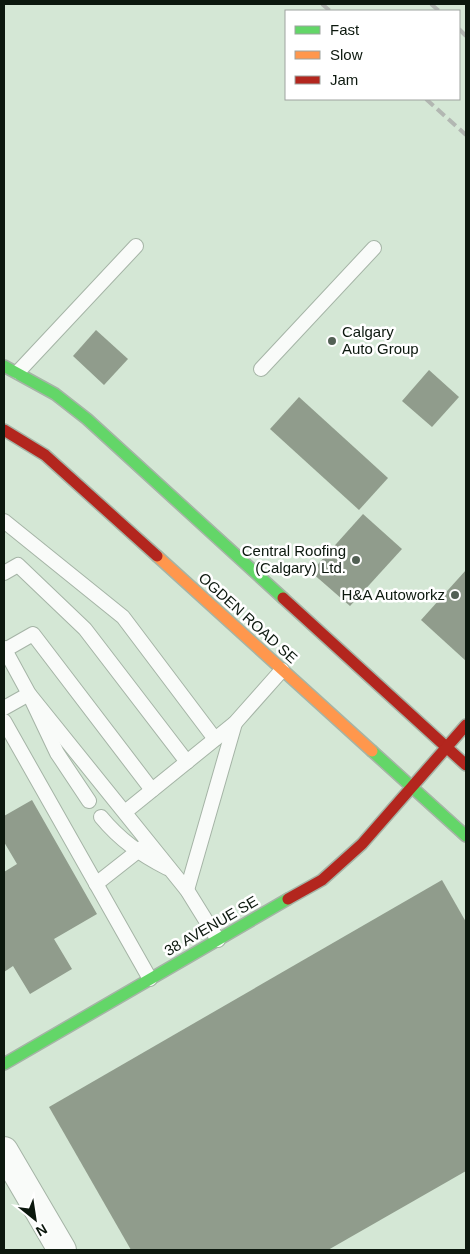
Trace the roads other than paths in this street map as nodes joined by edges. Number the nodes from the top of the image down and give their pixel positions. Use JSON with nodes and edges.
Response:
{"nodes":[{"id":1,"x":136,"y":246,"type":"dead end"},
{"id":2,"x":374,"y":248,"type":"dead end"},
{"id":3,"x":4,"y":366,"type":"edge"},
{"id":4,"x":260,"y":369,"type":"dead end"},
{"id":5,"x":18,"y":372,"type":"junction"},
{"id":6,"x":4,"y":430,"type":"edge"},
{"id":7,"x":4,"y":522,"type":"edge"},
{"id":8,"x":4,"y":573,"type":"edge"},
{"id":9,"x":4,"y":649,"type":"edge"},
{"id":10,"x":282,"y":670,"type":"junction"},
{"id":11,"x":29,"y":694,"type":"junction"},
{"id":12,"x":4,"y":708,"type":"edge"},
{"id":13,"x":4,"y":721,"type":"edge"},
{"id":14,"x":235,"y":723,"type":"junction"},
{"id":15,"x":466,"y":725,"type":"edge"},
{"id":16,"x":8,"y":738,"type":"edge"},
{"id":17,"x":215,"y":740,"type":"junction"},
{"id":18,"x":447,"y":747,"type":"junction"},
{"id":19,"x":187,"y":762,"type":"junction"},
{"id":20,"x":466,"y":765,"type":"edge"},
{"id":21,"x":414,"y":789,"type":"junction"},
{"id":22,"x":152,"y":790,"type":"junction"},
{"id":23,"x":89,"y":800,"type":"dead end"},
{"id":24,"x":125,"y":812,"type":"junction"},
{"id":25,"x":101,"y":817,"type":"dead end"},
{"id":26,"x":466,"y":836,"type":"edge"},
{"id":27,"x":149,"y":842,"type":"junction"},
{"id":28,"x":137,"y":852,"type":"junction"},
{"id":29,"x":172,"y":871,"type":"junction"},
{"id":30,"x":96,"y":884,"type":"junction"},
{"id":31,"x":188,"y":890,"type":"junction"},
{"id":32,"x":218,"y":940,"type":"junction"},
{"id":33,"x":150,"y":979,"type":"junction"},
{"id":34,"x":4,"y":1064,"type":"edge"},
{"id":35,"x":4,"y":1151,"type":"edge"},
{"id":36,"x":62,"y":1250,"type":"edge"}],
"edges":[{"from":1,"to":5,"type":"lane"},
{"from":2,"to":4,"type":"lane"},
{"from":3,"to":5,"type":"street"},
{"from":5,"to":18,"type":"street"},
{"from":6,"to":10,"type":"street","name":"OGDEN ROAD SE"},
{"from":7,"to":17,"type":"lane"},
{"from":8,"to":19,"type":"lane"},
{"from":9,"to":11,"type":"lane"},
{"from":9,"to":22,"type":"lane"},
{"from":10,"to":14,"type":"lane"},
{"from":10,"to":21,"type":"street","name":"OGDEN ROAD SE"},
{"from":11,"to":12,"type":"lane"},
{"from":11,"to":23,"type":"lane"},
{"from":11,"to":24,"type":"lane"},
{"from":13,"to":16,"type":"lane"},
{"from":14,"to":17,"type":"lane"},
{"from":14,"to":31,"type":"lane"},
{"from":15,"to":18,"type":"street","name":"38 AVENUE SE"},
{"from":16,"to":30,"type":"lane"},
{"from":17,"to":19,"type":"lane"},
{"from":18,"to":20,"type":"street"},
{"from":18,"to":21,"type":"street","name":"38 AVENUE SE"},
{"from":19,"to":22,"type":"lane"},
{"from":21,"to":26,"type":"street","name":"OGDEN ROAD SE"},
{"from":21,"to":32,"type":"street","name":"38 AVENUE SE"},
{"from":22,"to":24,"type":"lane"},
{"from":24,"to":27,"type":"lane"},
{"from":25,"to":28,"type":"lane"},
{"from":27,"to":28,"type":"lane"},
{"from":27,"to":29,"type":"lane"},
{"from":28,"to":29,"type":"lane"},
{"from":28,"to":30,"type":"lane"},
{"from":29,"to":31,"type":"lane"},
{"from":30,"to":33,"type":"lane"},
{"from":31,"to":32,"type":"lane"},
{"from":32,"to":33,"type":"street","name":"38 AVENUE SE"},
{"from":33,"to":34,"type":"street","name":"38 AVENUE SE"},
{"from":35,"to":36,"type":"street"}]}
